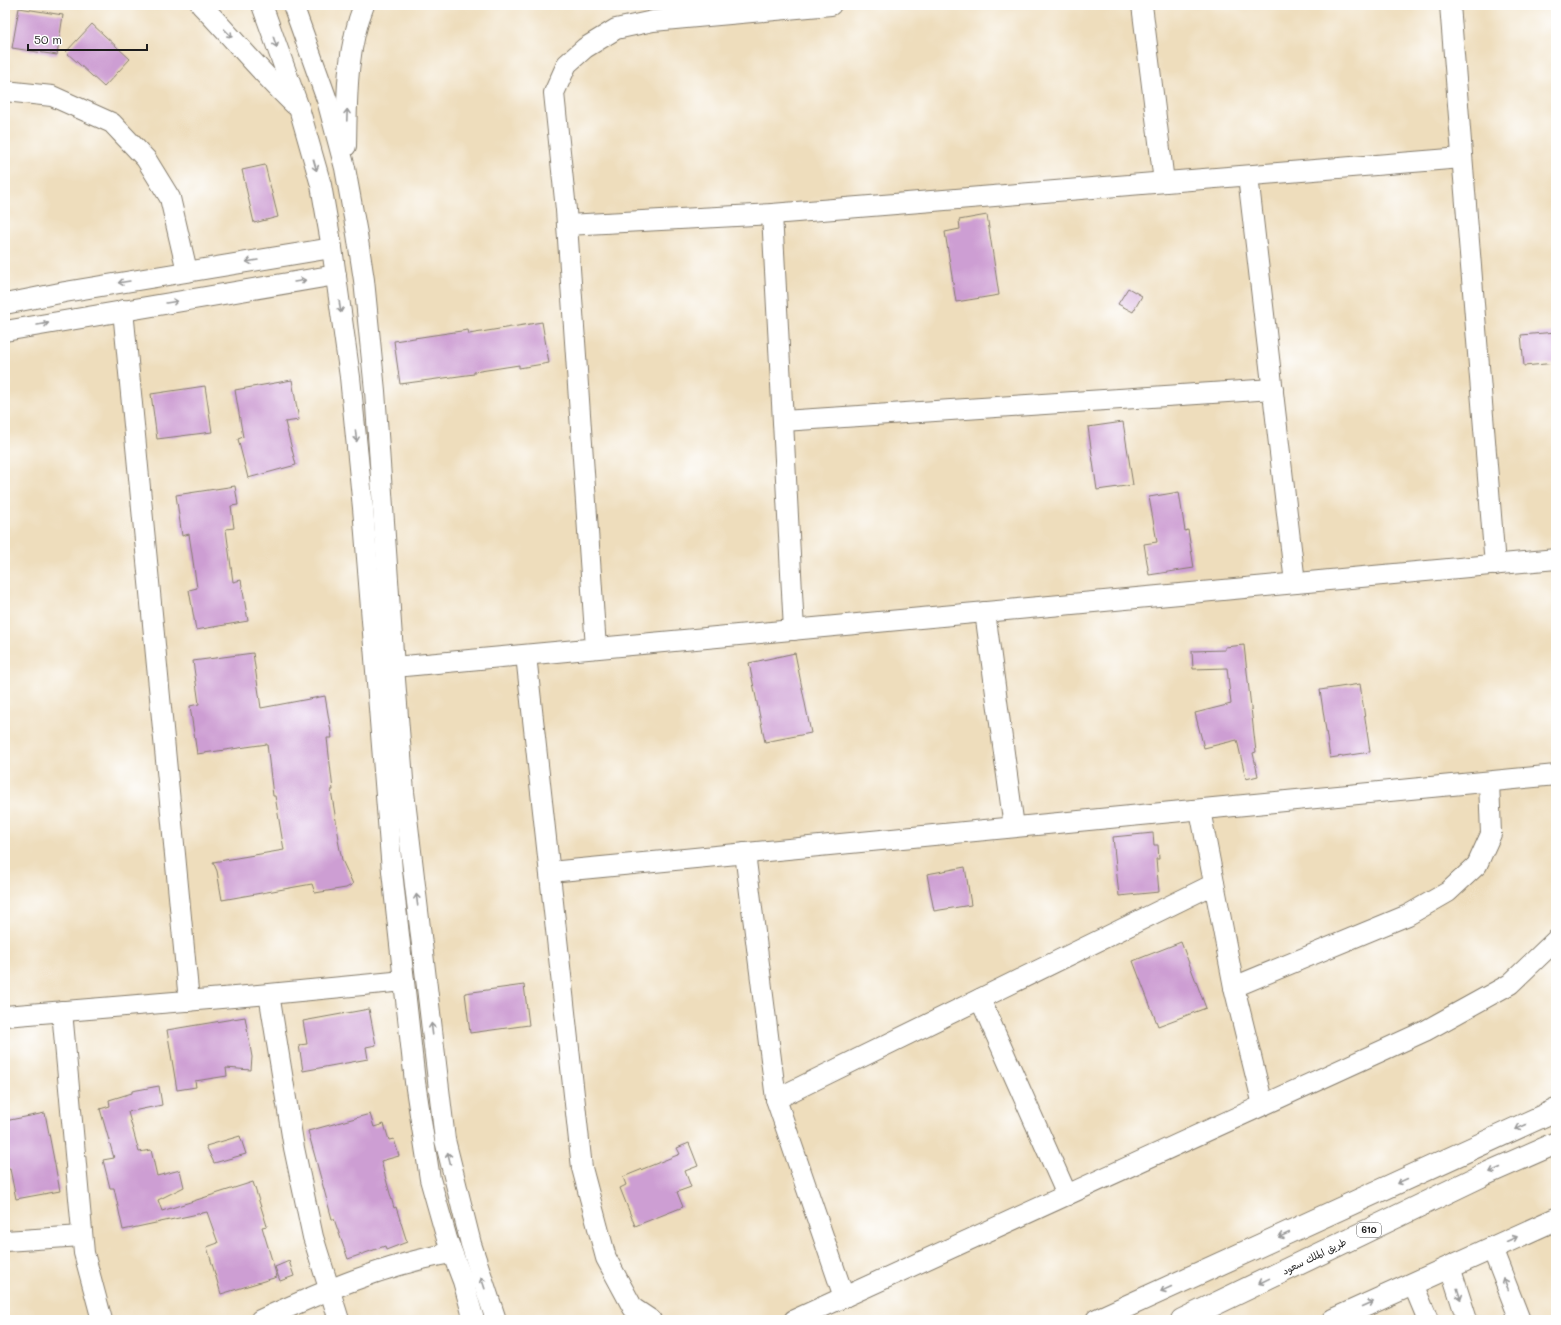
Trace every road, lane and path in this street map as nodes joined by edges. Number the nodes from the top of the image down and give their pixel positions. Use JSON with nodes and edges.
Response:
{"nodes":[{"id":1,"x":200,"y":5,"type":"edge"},
{"id":2,"x":262,"y":5,"type":"edge"},
{"id":3,"x":293,"y":5,"type":"edge"},
{"id":4,"x":364,"y":5,"type":"edge"},
{"id":5,"x":830,"y":5,"type":"edge"},
{"id":6,"x":1142,"y":5,"type":"edge"},
{"id":7,"x":1450,"y":5,"type":"edge"},
{"id":8,"x":5,"y":91,"type":"edge"},
{"id":9,"x":299,"y":108,"type":"junction"},
{"id":10,"x":1462,"y":158,"type":"junction"},
{"id":11,"x":345,"y":168,"type":"junction"},
{"id":12,"x":1248,"y":176,"type":"junction"},
{"id":13,"x":1164,"y":182,"type":"junction"},
{"id":14,"x":772,"y":214,"type":"junction"},
{"id":15,"x":567,"y":224,"type":"junction"},
{"id":16,"x":332,"y":248,"type":"junction"},
{"id":17,"x":187,"y":271,"type":"junction"},
{"id":18,"x":336,"y":276,"type":"junction"},
{"id":19,"x":5,"y":304,"type":"edge"},
{"id":20,"x":123,"y":310,"type":"junction"},
{"id":21,"x":5,"y":331,"type":"edge"},
{"id":22,"x":1273,"y":389,"type":"junction"},
{"id":23,"x":783,"y":421,"type":"junction"},
{"id":24,"x":1556,"y":559,"type":"edge"},
{"id":25,"x":1495,"y":565,"type":"junction"},
{"id":26,"x":1295,"y":583,"type":"junction"},
{"id":27,"x":985,"y":612,"type":"junction"},
{"id":28,"x":794,"y":630,"type":"junction"},
{"id":29,"x":596,"y":648,"type":"junction"},
{"id":30,"x":526,"y":655,"type":"junction"},
{"id":31,"x":394,"y":667,"type":"junction"},
{"id":32,"x":1556,"y":775,"type":"edge"},
{"id":33,"x":1489,"y":782,"type":"junction"},
{"id":34,"x":1200,"y":810,"type":"junction"},
{"id":35,"x":1014,"y":827,"type":"junction"},
{"id":36,"x":745,"y":853,"type":"junction"},
{"id":37,"x":550,"y":872,"type":"junction"},
{"id":38,"x":1214,"y":884,"type":"junction"},
{"id":39,"x":1556,"y":940,"type":"edge"},
{"id":40,"x":404,"y":981,"type":"junction"},
{"id":41,"x":1234,"y":987,"type":"junction"},
{"id":42,"x":269,"y":994,"type":"junction"},
{"id":43,"x":980,"y":999,"type":"junction"},
{"id":44,"x":189,"y":1001,"type":"junction"},
{"id":45,"x":62,"y":1011,"type":"junction"},
{"id":46,"x":5,"y":1016,"type":"edge"},
{"id":47,"x":776,"y":1098,"type":"junction"},
{"id":48,"x":1263,"y":1105,"type":"junction"},
{"id":49,"x":1556,"y":1110,"type":"edge"},
{"id":50,"x":1556,"y":1143,"type":"edge"},
{"id":51,"x":1068,"y":1195,"type":"junction"},
{"id":52,"x":1556,"y":1219,"type":"edge"},
{"id":53,"x":82,"y":1236,"type":"junction"},
{"id":54,"x":5,"y":1241,"type":"edge"},
{"id":55,"x":1492,"y":1248,"type":"junction"},
{"id":56,"x":452,"y":1253,"type":"junction"},
{"id":57,"x":1450,"y":1267,"type":"junction"},
{"id":58,"x":1413,"y":1284,"type":"junction"},
{"id":59,"x":329,"y":1289,"type":"junction"},
{"id":60,"x":844,"y":1297,"type":"junction"},
{"id":61,"x":1337,"y":1319,"type":"edge"},
{"id":62,"x":102,"y":1320,"type":"edge"},
{"id":63,"x":260,"y":1320,"type":"edge"},
{"id":64,"x":339,"y":1320,"type":"edge"},
{"id":65,"x":474,"y":1320,"type":"edge"},
{"id":66,"x":496,"y":1320,"type":"edge"},
{"id":67,"x":651,"y":1320,"type":"edge"},
{"id":68,"x":794,"y":1320,"type":"edge"},
{"id":69,"x":1097,"y":1320,"type":"edge"},
{"id":70,"x":1182,"y":1320,"type":"edge"},
{"id":71,"x":1428,"y":1320,"type":"edge"},
{"id":72,"x":1467,"y":1320,"type":"edge"},
{"id":73,"x":1520,"y":1320,"type":"edge"}],
"edges":[{"from":1,"to":9,"type":"street","one_way":true},
{"from":2,"to":9,"type":"street","one_way":true},
{"from":3,"to":11,"type":"street"},
{"from":11,"to":4,"type":"street","one_way":true},
{"from":5,"to":15,"type":"street"},
{"from":6,"to":13,"type":"street"},
{"from":7,"to":10,"type":"street"},
{"from":8,"to":17,"type":"street"},
{"from":9,"to":16,"type":"street","one_way":true},
{"from":10,"to":12,"type":"street"},
{"from":10,"to":25,"type":"street"},
{"from":11,"to":31,"type":"street"},
{"from":12,"to":13,"type":"street"},
{"from":12,"to":22,"type":"street"},
{"from":13,"to":14,"type":"street"},
{"from":14,"to":15,"type":"street"},
{"from":14,"to":23,"type":"street"},
{"from":15,"to":29,"type":"street"},
{"from":16,"to":17,"type":"street","one_way":true},
{"from":16,"to":18,"type":"street"},
{"from":17,"to":19,"type":"street","one_way":true},
{"from":20,"to":18,"type":"street","one_way":true},
{"from":18,"to":40,"type":"street","one_way":true},
{"from":21,"to":20,"type":"street","one_way":true},
{"from":20,"to":44,"type":"street"},
{"from":22,"to":23,"type":"street"},
{"from":22,"to":26,"type":"street"},
{"from":23,"to":28,"type":"street"},
{"from":24,"to":25,"type":"street"},
{"from":25,"to":26,"type":"street"},
{"from":26,"to":27,"type":"street"},
{"from":27,"to":28,"type":"street"},
{"from":27,"to":35,"type":"street"},
{"from":28,"to":29,"type":"street"},
{"from":29,"to":30,"type":"street"},
{"from":30,"to":31,"type":"street"},
{"from":30,"to":37,"type":"street"},
{"from":66,"to":31,"type":"street","one_way":true},
{"from":32,"to":33,"type":"street"},
{"from":33,"to":34,"type":"street"},
{"from":33,"to":41,"type":"street"},
{"from":34,"to":35,"type":"street"},
{"from":34,"to":38,"type":"street"},
{"from":35,"to":36,"type":"street"},
{"from":36,"to":37,"type":"street"},
{"from":36,"to":47,"type":"street"},
{"from":37,"to":67,"type":"street"},
{"from":38,"to":41,"type":"street"},
{"from":38,"to":43,"type":"street"},
{"from":39,"to":48,"type":"street"},
{"from":40,"to":42,"type":"street"},
{"from":40,"to":56,"type":"street"},
{"from":41,"to":48,"type":"street"},
{"from":42,"to":44,"type":"street"},
{"from":42,"to":59,"type":"street"},
{"from":43,"to":47,"type":"street"},
{"from":43,"to":51,"type":"street"},
{"from":44,"to":45,"type":"street"},
{"from":45,"to":46,"type":"street"},
{"from":45,"to":53,"type":"street"},
{"from":47,"to":60,"type":"street"},
{"from":48,"to":51,"type":"street"},
{"from":49,"to":69,"type":"main road","one_way":true},
{"from":50,"to":70,"type":"main road","name":"طريق الملك سعود","number":"610","one_way":true},
{"from":51,"to":60,"type":"street"},
{"from":55,"to":52,"type":"main road","one_way":true},
{"from":53,"to":54,"type":"street"},
{"from":53,"to":62,"type":"street"},
{"from":55,"to":57,"type":"main road"},
{"from":73,"to":55,"type":"street","one_way":true},
{"from":56,"to":59,"type":"street"},
{"from":56,"to":65,"type":"street"},
{"from":57,"to":58,"type":"main road"},
{"from":57,"to":72,"type":"street","one_way":true},
{"from":61,"to":58,"type":"main road","one_way":true},
{"from":58,"to":71,"type":"street"},
{"from":59,"to":63,"type":"street"},
{"from":59,"to":64,"type":"street"},
{"from":60,"to":68,"type":"street"}]}
